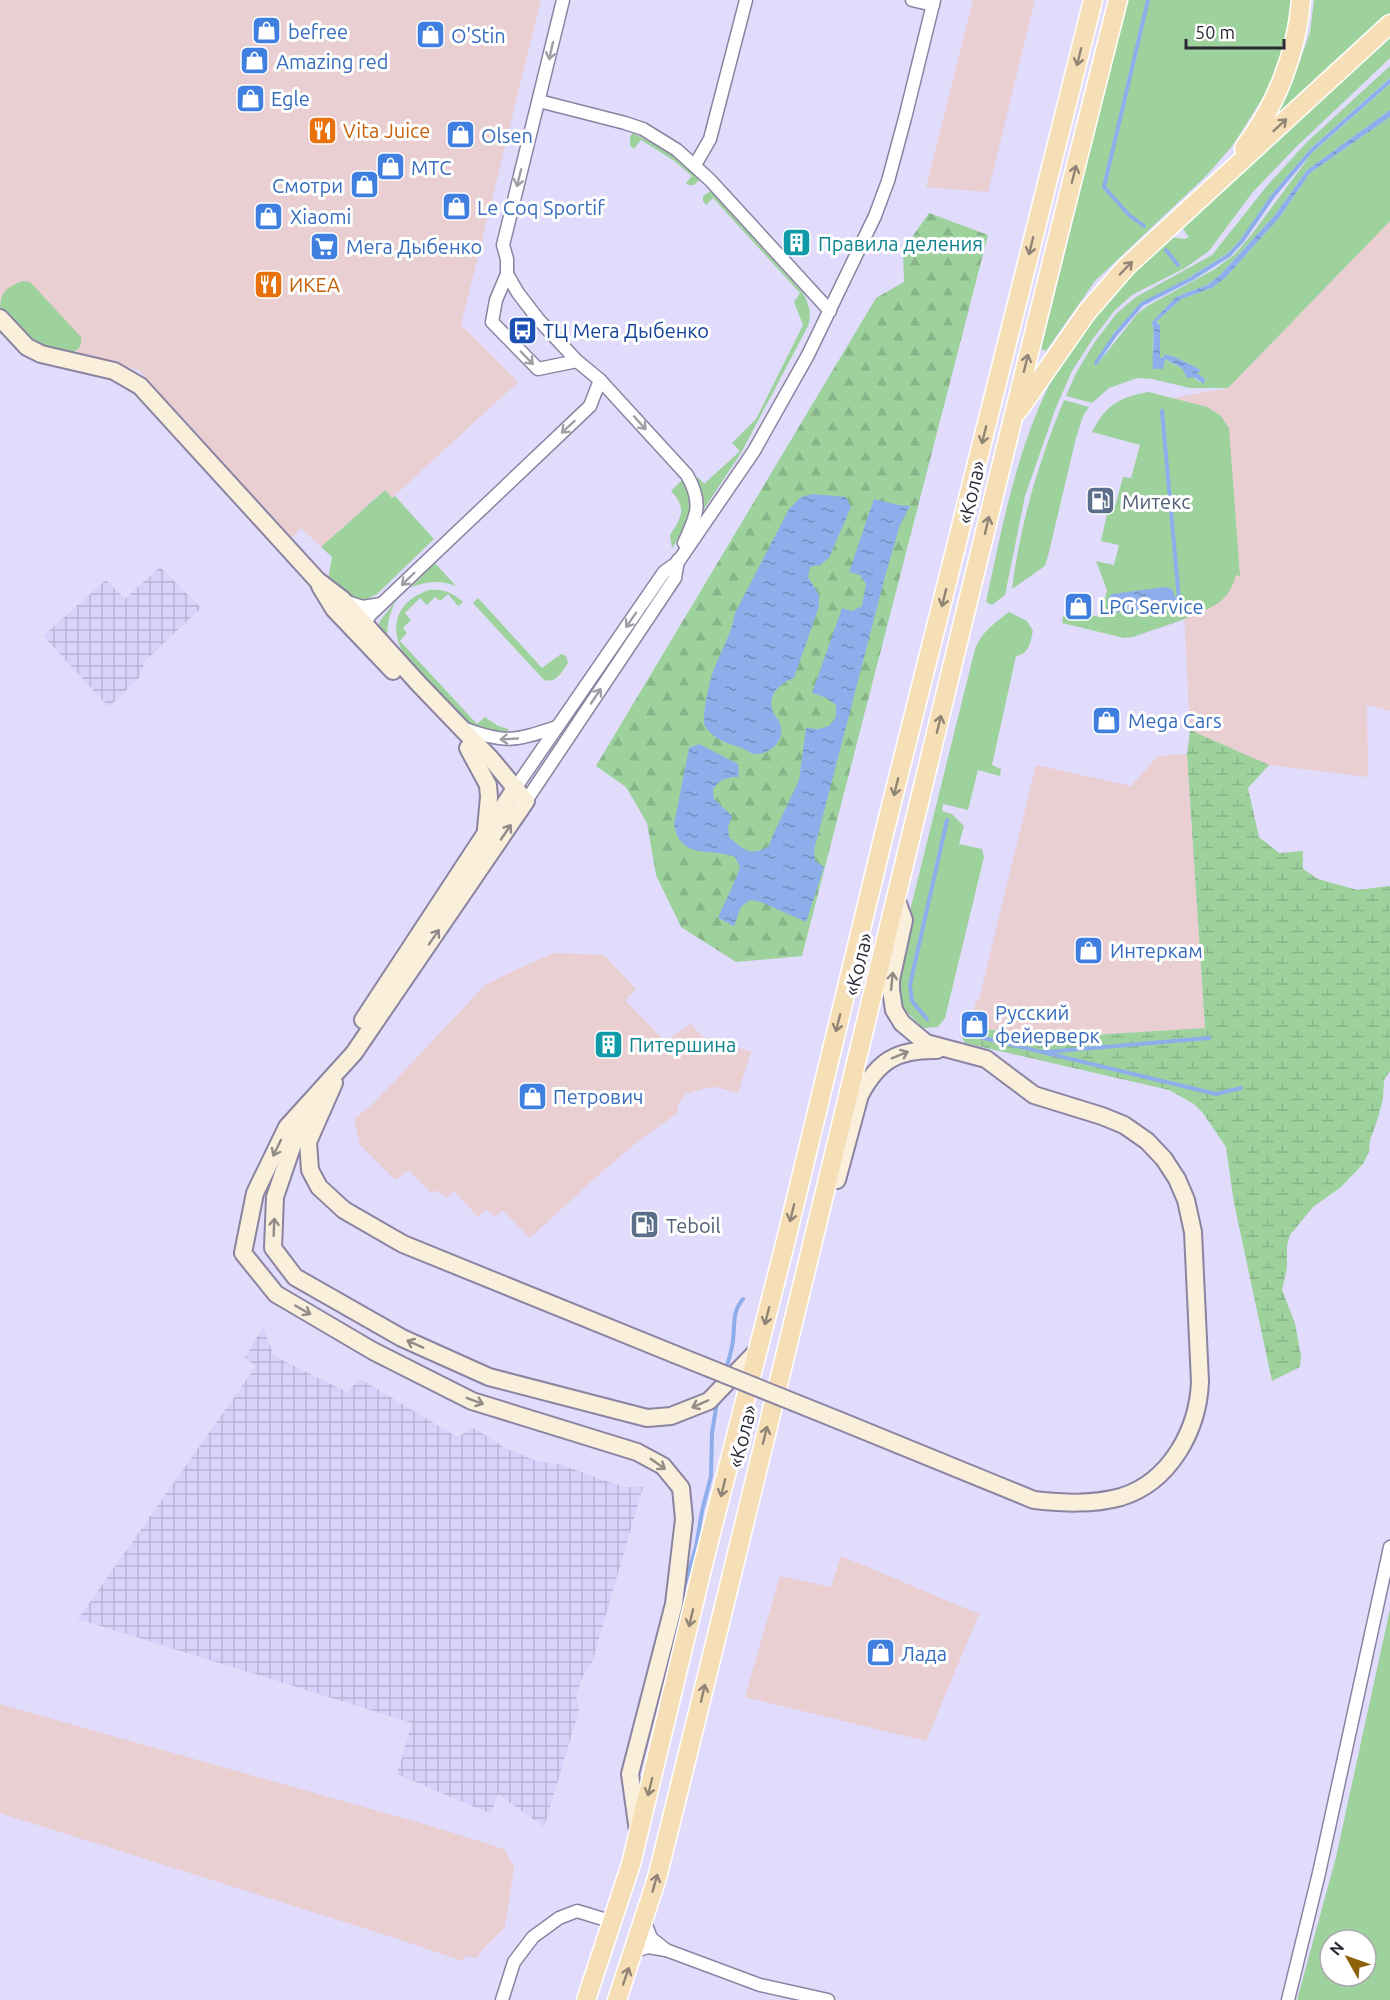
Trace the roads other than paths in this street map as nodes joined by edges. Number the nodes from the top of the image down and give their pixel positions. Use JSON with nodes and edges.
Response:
{"nodes":[{"id":1,"x":563,"y":0,"type":"edge"},
{"id":2,"x":746,"y":0,"type":"edge"},
{"id":3,"x":912,"y":0,"type":"edge"},
{"id":4,"x":1093,"y":0,"type":"edge"},
{"id":5,"x":1118,"y":0,"type":"edge"},
{"id":6,"x":1302,"y":0,"type":"edge"},
{"id":7,"x":934,"y":3,"type":"edge"},
{"id":8,"x":1390,"y":24,"type":"edge"},
{"id":9,"x":539,"y":101,"type":"junction"},
{"id":10,"x":695,"y":165,"type":"junction"},
{"id":11,"x":1176,"y":222,"type":"junction"},
{"id":12,"x":507,"y":274,"type":"junction"},
{"id":13,"x":830,"y":311,"type":"junction"},
{"id":14,"x":0,"y":318,"type":"edge"},
{"id":15,"x":577,"y":361,"type":"junction"},
{"id":16,"x":600,"y":380,"type":"junction"},
{"id":17,"x":1012,"y":420,"type":"junction"},
{"id":18,"x":678,"y":562,"type":"junction"},
{"id":19,"x":317,"y":580,"type":"junction"},
{"id":20,"x":344,"y":601,"type":"junction"},
{"id":21,"x":381,"y":604,"type":"junction"},
{"id":22,"x":364,"y":623,"type":"junction"},
{"id":23,"x":364,"y":641,"type":"junction"},
{"id":24,"x":462,"y":727,"type":"junction"},
{"id":25,"x":557,"y":727,"type":"junction"},
{"id":26,"x":468,"y":748,"type":"junction"},
{"id":27,"x":518,"y":798,"type":"junction"},
{"id":28,"x":483,"y":838,"type":"junction"},
{"id":29,"x":897,"y":901,"type":"junction"},
{"id":30,"x":949,"y":1050,"type":"junction"},
{"id":31,"x":340,"y":1070,"type":"junction"},
{"id":32,"x":825,"y":1192,"type":"junction"},
{"id":33,"x":758,"y":1350,"type":"junction"},
{"id":34,"x":1390,"y":1547,"type":"edge"},
{"id":35,"x":639,"y":1834,"type":"junction"},
{"id":36,"x":644,"y":1920,"type":"junction"},
{"id":37,"x":613,"y":1922,"type":"junction"},
{"id":38,"x":636,"y":1945,"type":"junction"},
{"id":39,"x":666,"y":1950,"type":"junction"},
{"id":40,"x":502,"y":2000,"type":"edge"},
{"id":41,"x":586,"y":2000,"type":"edge"},
{"id":42,"x":617,"y":2000,"type":"edge"},
{"id":43,"x":828,"y":2000,"type":"edge"},
{"id":44,"x":1288,"y":2000,"type":"edge"}],
"edges":[{"from":1,"to":9,"type":"street","one_way":true},
{"from":2,"to":10,"type":"street"},
{"from":3,"to":7,"type":"street"},
{"from":4,"to":33,"type":"main road","name":"«Кола»","one_way":true},
{"from":17,"to":5,"type":"main road","name":"«Кола»","one_way":true},
{"from":6,"to":11,"type":"main road"},
{"from":7,"to":13,"type":"street"},
{"from":11,"to":8,"type":"main road","one_way":true},
{"from":9,"to":10,"type":"street"},
{"from":9,"to":12,"type":"street","one_way":true},
{"from":10,"to":13,"type":"street"},
{"from":17,"to":11,"type":"main road","one_way":true},
{"from":12,"to":15,"type":"street"},
{"from":12,"to":15,"type":"street","one_way":true},
{"from":13,"to":18,"type":"street"},
{"from":14,"to":19,"type":"street"},
{"from":15,"to":16,"type":"street"},
{"from":16,"to":18,"type":"street","one_way":true},
{"from":16,"to":21,"type":"street","one_way":true},
{"from":29,"to":17,"type":"main road","name":"«Кола»","one_way":true},
{"from":18,"to":25,"type":"street","one_way":true},
{"from":27,"to":18,"type":"street","one_way":true},
{"from":19,"to":20,"type":"street"},
{"from":19,"to":23,"type":"street"},
{"from":20,"to":21,"type":"street"},
{"from":20,"to":22,"type":"street"},
{"from":21,"to":22,"type":"street"},
{"from":22,"to":23,"type":"street"},
{"from":22,"to":24,"type":"street"},
{"from":23,"to":26,"type":"street"},
{"from":25,"to":24,"type":"street","one_way":true},
{"from":24,"to":27,"type":"street"},
{"from":25,"to":27,"type":"street"},
{"from":26,"to":27,"type":"street"},
{"from":26,"to":28,"type":"street"},
{"from":27,"to":28,"type":"street"},
{"from":31,"to":27,"type":"street","one_way":true},
{"from":28,"to":31,"type":"street"},
{"from":30,"to":29,"type":"street","one_way":true},
{"from":29,"to":32,"type":"main road","name":"«Кола»"},
{"from":30,"to":31,"type":"street","bridge":true},
{"from":32,"to":30,"type":"street","one_way":true},
{"from":33,"to":31,"type":"street","one_way":true},
{"from":31,"to":35,"type":"street","one_way":true},
{"from":36,"to":32,"type":"main road","name":"«Кола»","one_way":true},
{"from":33,"to":35,"type":"main road","name":"«Кола»","one_way":true},
{"from":34,"to":44,"type":"street"},
{"from":35,"to":37,"type":"main road","name":"«Кола»"},
{"from":36,"to":38,"type":"main road","name":"«Кола»"},
{"from":36,"to":39,"type":"street"},
{"from":37,"to":40,"type":"street"},
{"from":37,"to":41,"type":"main road","name":"«Кола»"},
{"from":38,"to":39,"type":"street"},
{"from":42,"to":38,"type":"main road","name":"«Кола»","one_way":true},
{"from":39,"to":43,"type":"street"}]}
